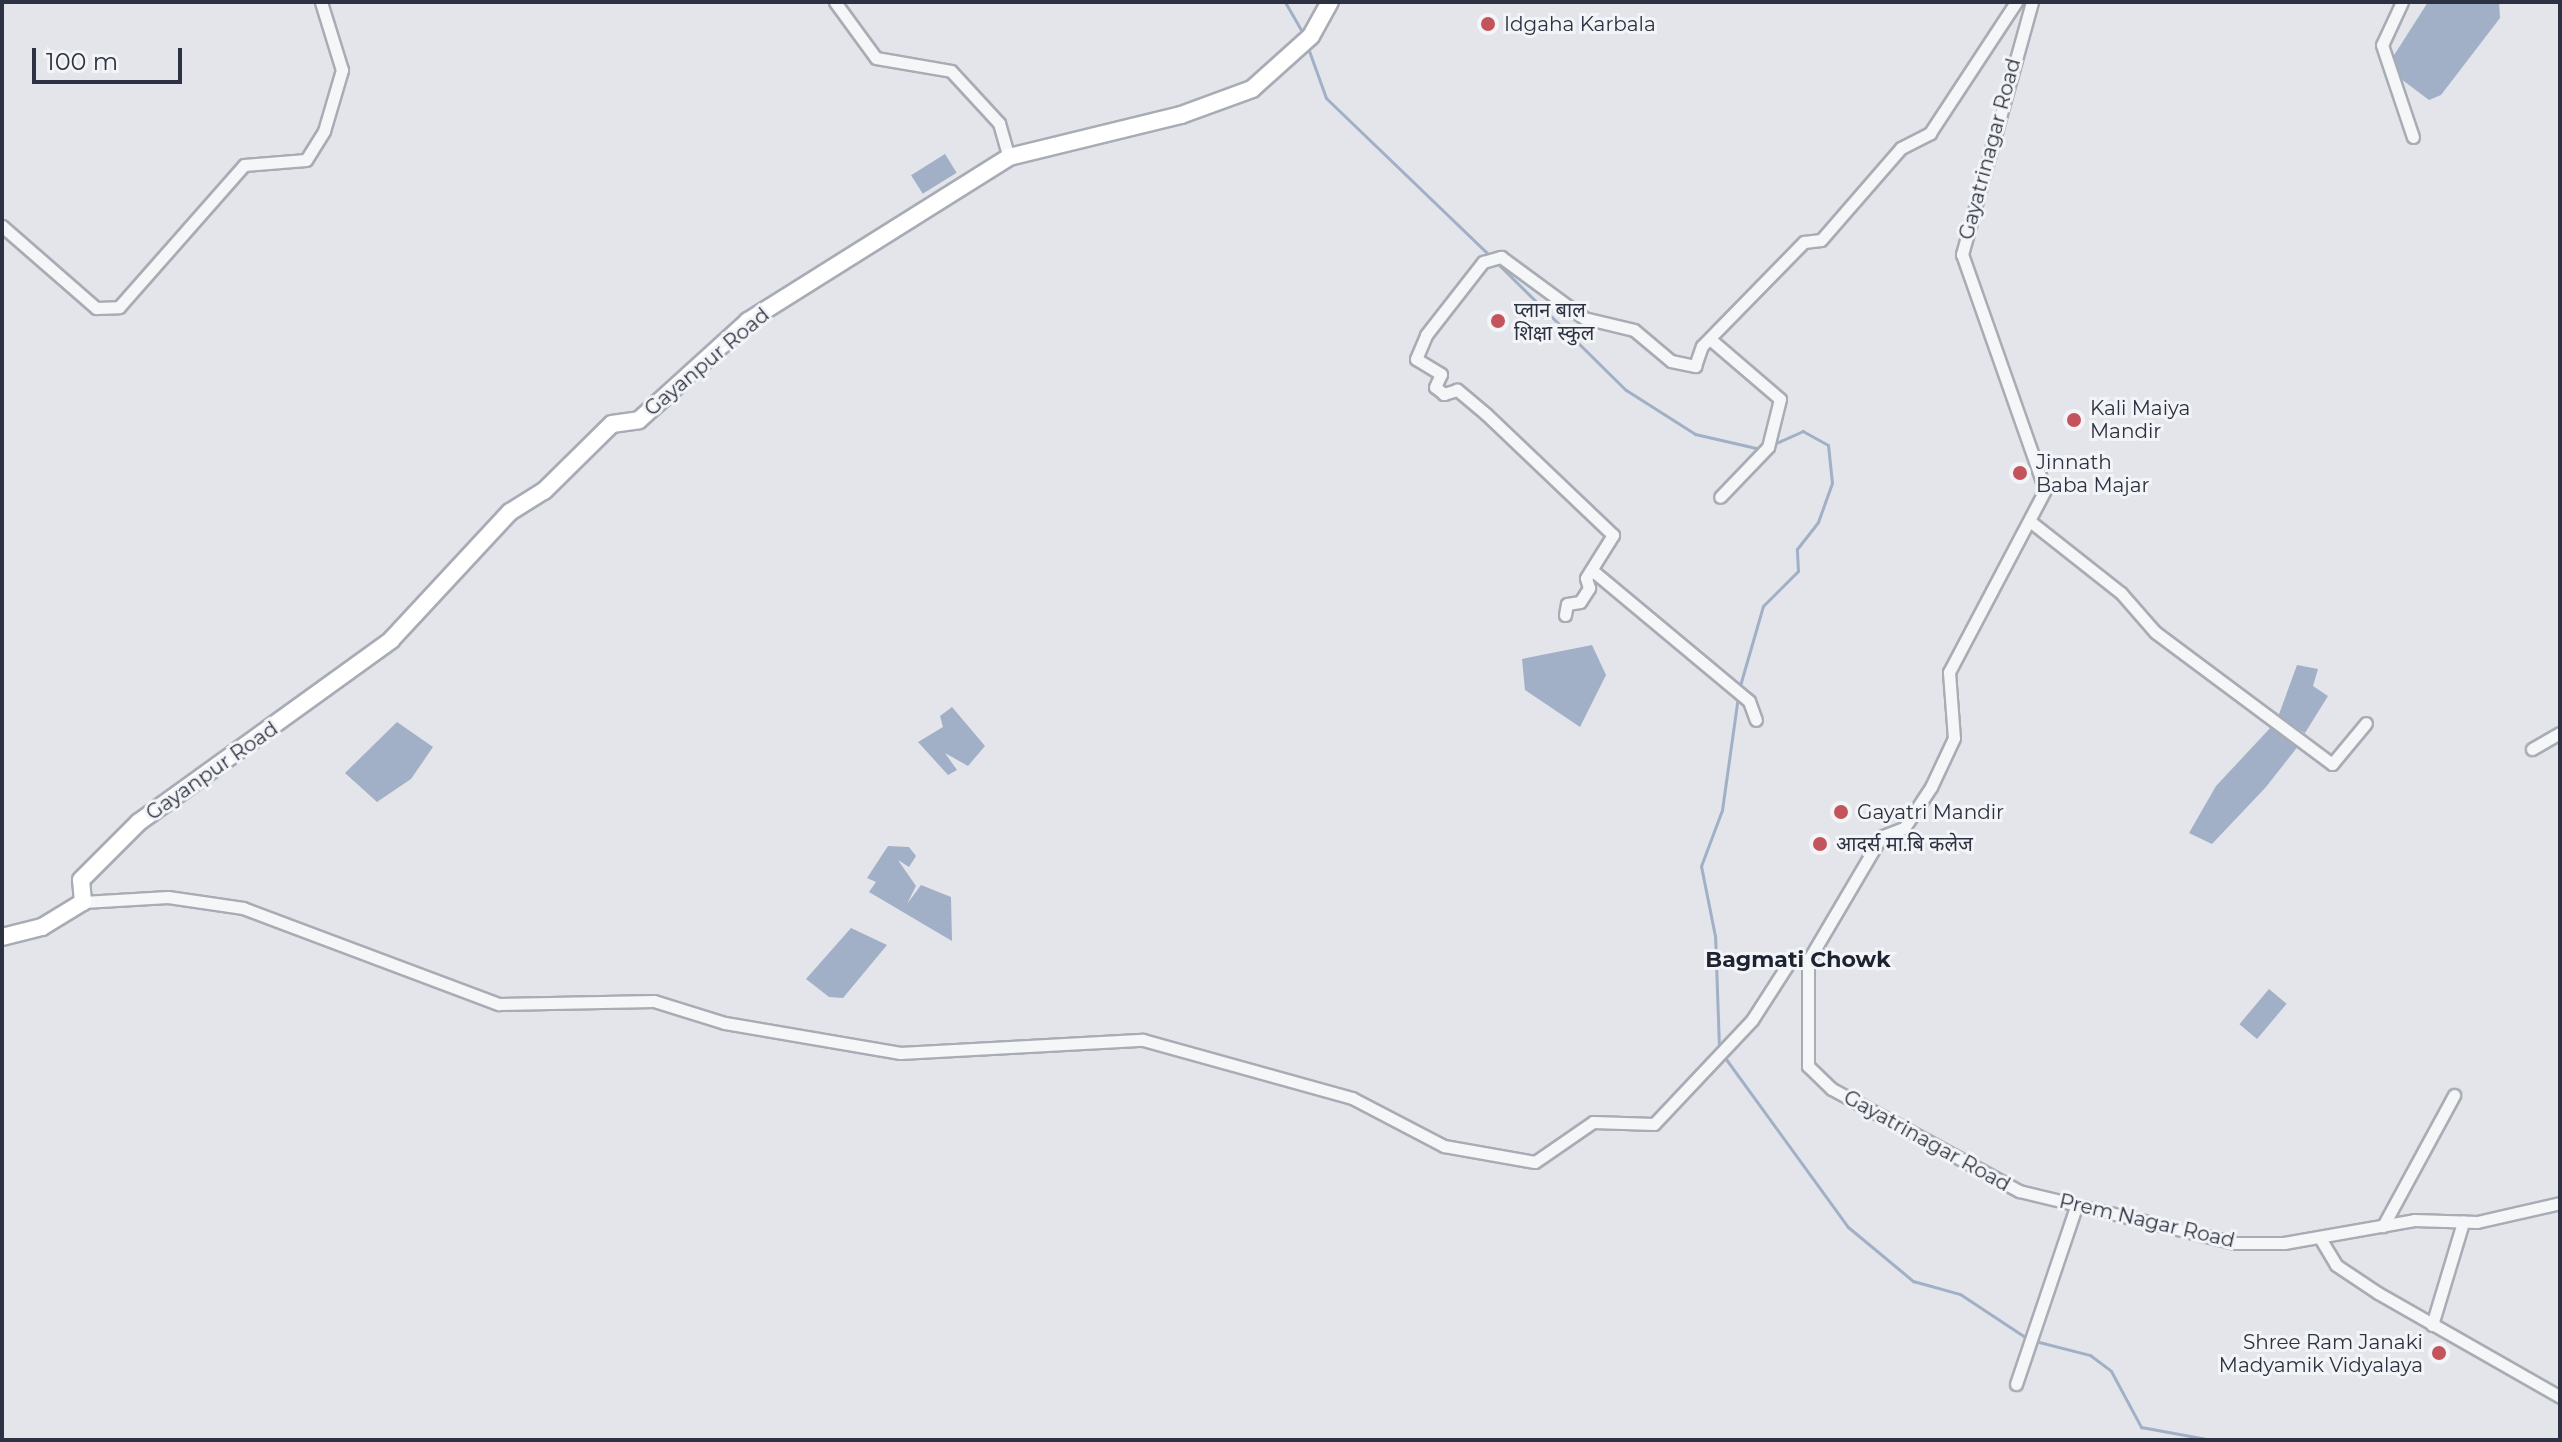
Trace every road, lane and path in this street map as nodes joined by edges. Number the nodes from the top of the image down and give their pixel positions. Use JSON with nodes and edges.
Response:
{"nodes":[{"id":1,"x":321,"y":2,"type":"edge"},
{"id":2,"x":835,"y":2,"type":"edge"},
{"id":3,"x":1330,"y":2,"type":"edge"},
{"id":4,"x":2024,"y":2,"type":"edge"},
{"id":5,"x":2402,"y":2,"type":"edge"},
{"id":6,"x":2413,"y":137,"type":"dead end"},
{"id":7,"x":1009,"y":157,"type":"junction"},
{"id":8,"x":2,"y":226,"type":"edge"},
{"id":9,"x":1710,"y":339,"type":"junction"},
{"id":10,"x":1720,"y":497,"type":"dead end"},
{"id":11,"x":2031,"y":522,"type":"junction"},
{"id":12,"x":1593,"y":571,"type":"junction"},
{"id":13,"x":1565,"y":615,"type":"dead end"},
{"id":14,"x":1756,"y":720,"type":"dead end"},
{"id":15,"x":2366,"y":723,"type":"dead end"},
{"id":16,"x":2560,"y":733,"type":"edge"},
{"id":17,"x":2532,"y":749,"type":"dead end"},
{"id":18,"x":83,"y":902,"type":"junction"},
{"id":19,"x":2,"y":937,"type":"edge"},
{"id":20,"x":1808,"y":961,"type":"junction"},
{"id":21,"x":2454,"y":1095,"type":"dead end"},
{"id":22,"x":2019,"y":1191,"type":"joint"},
{"id":23,"x":2560,"y":1203,"type":"edge"},
{"id":24,"x":2076,"y":1207,"type":"junction"},
{"id":25,"x":2463,"y":1222,"type":"junction"},
{"id":26,"x":2383,"y":1226,"type":"junction"},
{"id":27,"x":2320,"y":1238,"type":"junction"},
{"id":28,"x":2432,"y":1325,"type":"junction"},
{"id":29,"x":2016,"y":1384,"type":"dead end"},
{"id":30,"x":2560,"y":1397,"type":"edge"}],
"edges":[{"from":1,"to":8,"type":"street"},
{"from":2,"to":7,"type":"street"},
{"from":3,"to":7,"type":"street","name":"Gayanpur Road"},
{"from":4,"to":9,"type":"street"},
{"from":4,"to":11,"type":"street","name":"Gayatrinagar Road"},
{"from":5,"to":6,"type":"street"},
{"from":7,"to":18,"type":"street","name":"Gayanpur Road"},
{"from":9,"to":10,"type":"street"},
{"from":9,"to":12,"type":"street"},
{"from":11,"to":15,"type":"street"},
{"from":11,"to":20,"type":"street","name":"Gayatrinagar Road"},
{"from":12,"to":13,"type":"street"},
{"from":12,"to":14,"type":"street"},
{"from":16,"to":17,"type":"street"},
{"from":18,"to":19,"type":"street"},
{"from":18,"to":20,"type":"street"},
{"from":20,"to":22,"type":"street","name":"Gayatrinagar Road"},
{"from":21,"to":26,"type":"street"},
{"from":22,"to":24,"type":"street","name":"Prem Nagar Road"},
{"from":23,"to":25,"type":"street","name":"Prem Nagar Road"},
{"from":24,"to":27,"type":"street","name":"Prem Nagar Road"},
{"from":24,"to":29,"type":"street"},
{"from":25,"to":26,"type":"street","name":"Prem Nagar Road"},
{"from":25,"to":28,"type":"street"},
{"from":26,"to":27,"type":"street","name":"Prem Nagar Road"},
{"from":27,"to":28,"type":"street"},
{"from":28,"to":30,"type":"street"}]}
